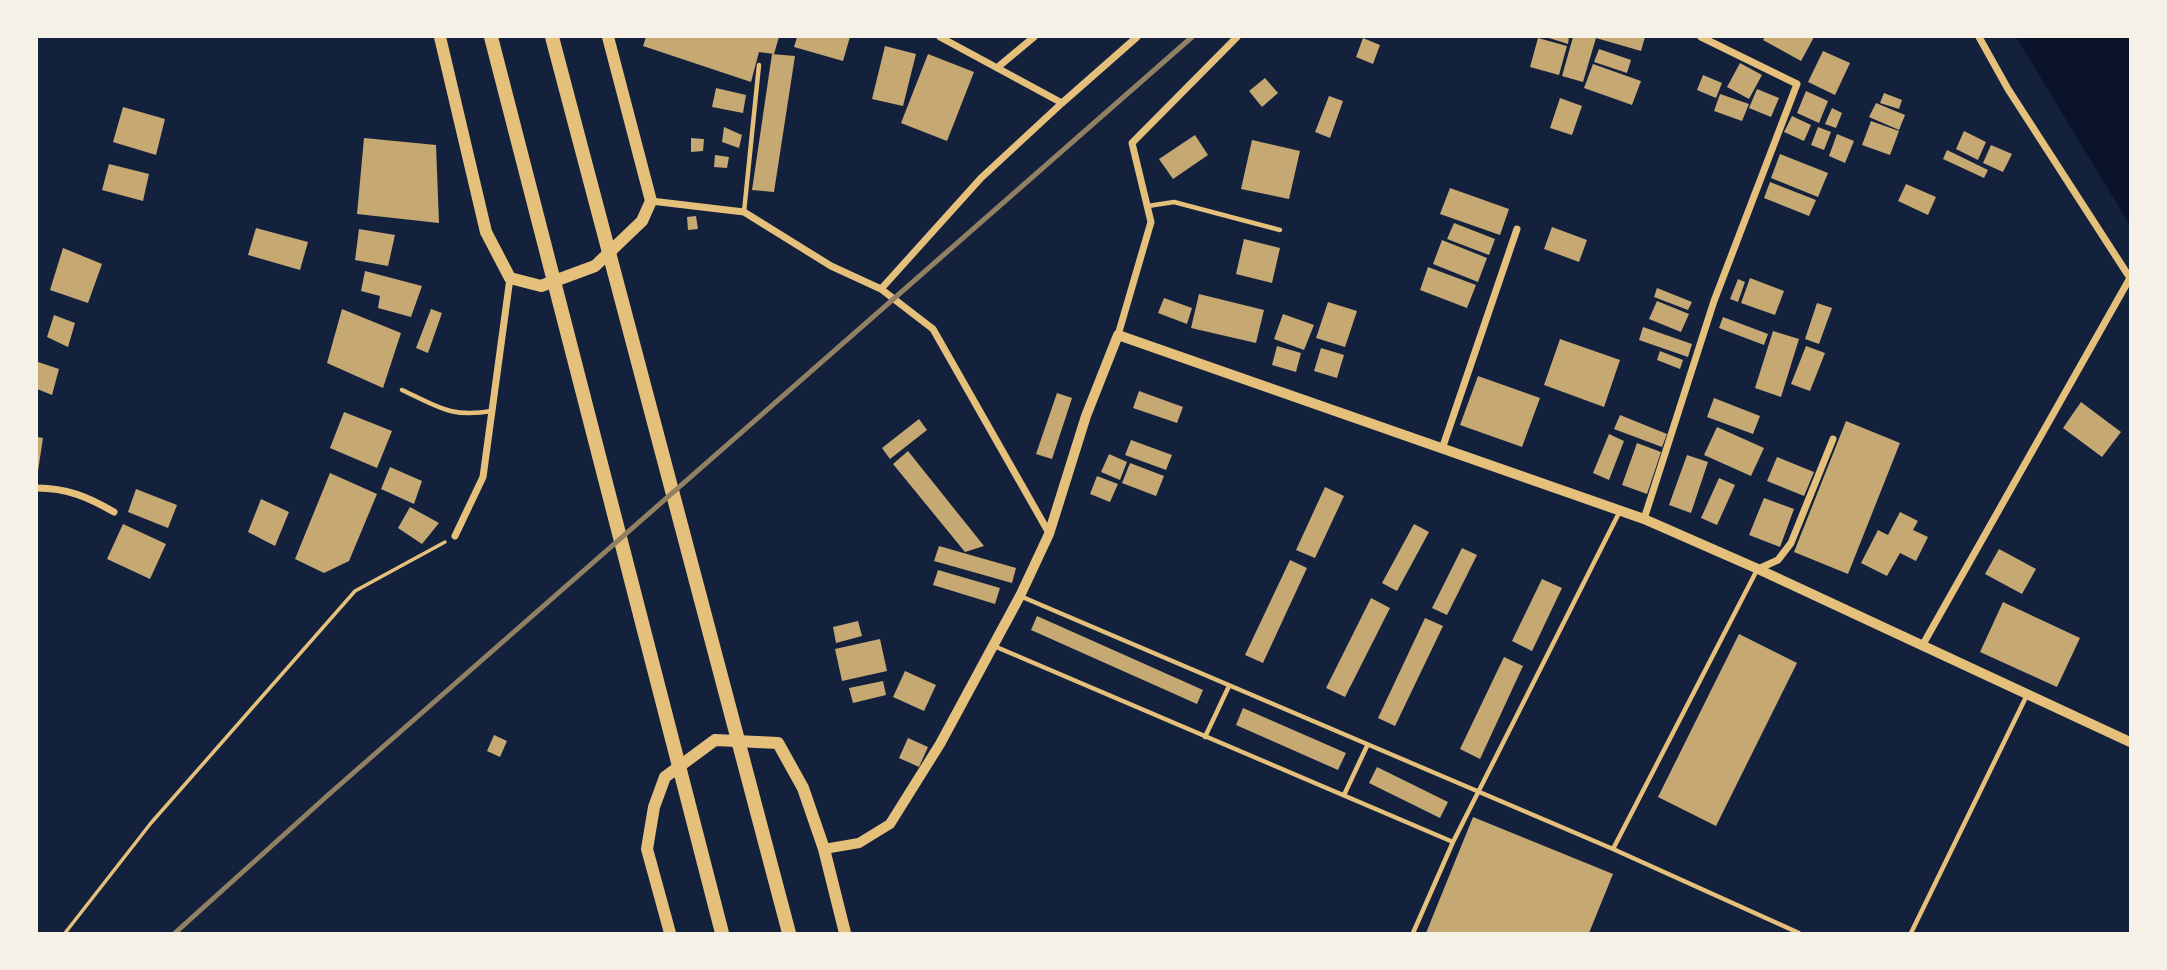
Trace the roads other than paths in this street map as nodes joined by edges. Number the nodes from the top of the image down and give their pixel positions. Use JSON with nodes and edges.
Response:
{"nodes":[{"id":1,"x":440,"y":37,"type":"edge"},
{"id":2,"x":491,"y":37,"type":"edge"},
{"id":3,"x":552,"y":37,"type":"edge"},
{"id":4,"x":608,"y":37,"type":"edge"},
{"id":5,"x":940,"y":37,"type":"edge"},
{"id":6,"x":1034,"y":37,"type":"edge"},
{"id":7,"x":1137,"y":37,"type":"edge"},
{"id":8,"x":1237,"y":37,"type":"edge"},
{"id":9,"x":1701,"y":37,"type":"edge"},
{"id":10,"x":1979,"y":37,"type":"edge"},
{"id":11,"x":759,"y":65,"type":"dead end"},
{"id":12,"x":998,"y":66,"type":"junction"},
{"id":13,"x":1062,"y":103,"type":"junction"},
{"id":14,"x":650,"y":201,"type":"junction"},
{"id":15,"x":1147,"y":206,"type":"junction"},
{"id":16,"x":744,"y":212,"type":"junction"},
{"id":17,"x":1517,"y":229,"type":"dead end"},
{"id":18,"x":1280,"y":230,"type":"dead end"},
{"id":19,"x":510,"y":278,"type":"junction"},
{"id":20,"x":881,"y":289,"type":"junction"},
{"id":21,"x":1118,"y":335,"type":"junction"},
{"id":22,"x":402,"y":390,"type":"dead end"},
{"id":23,"x":493,"y":410,"type":"junction"},
{"id":24,"x":1833,"y":439,"type":"dead end"},
{"id":25,"x":1442,"y":449,"type":"junction"},
{"id":26,"x":37,"y":488,"type":"edge"},
{"id":27,"x":1620,"y":510,"type":"junction"},
{"id":28,"x":114,"y":512,"type":"dead end"},
{"id":29,"x":1644,"y":519,"type":"junction"},
{"id":30,"x":1049,"y":534,"type":"junction"},
{"id":31,"x":455,"y":536,"type":"road end"},
{"id":32,"x":1758,"y":569,"type":"junction"},
{"id":33,"x":1020,"y":596,"type":"junction"},
{"id":34,"x":993,"y":646,"type":"junction"},
{"id":35,"x":1922,"y":646,"type":"junction"},
{"id":36,"x":1228,"y":686,"type":"junction"},
{"id":37,"x":2028,"y":695,"type":"junction"},
{"id":38,"x":1205,"y":737,"type":"junction"},
{"id":39,"x":2130,"y":742,"type":"edge"},
{"id":40,"x":1367,"y":746,"type":"junction"},
{"id":41,"x":1478,"y":793,"type":"junction"},
{"id":42,"x":1344,"y":795,"type":"junction"},
{"id":43,"x":1453,"y":842,"type":"junction"},
{"id":44,"x":824,"y":849,"type":"junction"},
{"id":45,"x":1613,"y":849,"type":"junction"},
{"id":46,"x":670,"y":933,"type":"edge"},
{"id":47,"x":722,"y":933,"type":"edge"},
{"id":48,"x":789,"y":933,"type":"edge"},
{"id":49,"x":845,"y":933,"type":"edge"},
{"id":50,"x":1413,"y":933,"type":"edge"},
{"id":51,"x":1799,"y":933,"type":"edge"},
{"id":52,"x":1911,"y":933,"type":"edge"}],
"edges":[{"from":1,"to":19,"type":"main road"},
{"from":2,"to":47,"type":"main road"},
{"from":3,"to":48,"type":"main road"},
{"from":4,"to":14,"type":"main road"},
{"from":5,"to":12,"type":"street"},
{"from":6,"to":12,"type":"street"},
{"from":7,"to":13,"type":"street"},
{"from":8,"to":15,"type":"street"},
{"from":9,"to":29,"type":"street"},
{"from":10,"to":35,"type":"street"},
{"from":11,"to":16,"type":"lane"},
{"from":12,"to":13,"type":"street"},
{"from":13,"to":20,"type":"street"},
{"from":14,"to":16,"type":"street"},
{"from":14,"to":19,"type":"main road"},
{"from":15,"to":18,"type":"lane"},
{"from":15,"to":21,"type":"street"},
{"from":16,"to":20,"type":"street"},
{"from":17,"to":25,"type":"street"},
{"from":19,"to":23,"type":"street"},
{"from":20,"to":30,"type":"street"},
{"from":21,"to":25,"type":"street"},
{"from":21,"to":30,"type":"street"},
{"from":22,"to":23,"type":"lane"},
{"from":23,"to":31,"type":"street"},
{"from":24,"to":32,"type":"street"},
{"from":25,"to":27,"type":"street"},
{"from":26,"to":28,"type":"street"},
{"from":27,"to":29,"type":"street"},
{"from":27,"to":41,"type":"lane"},
{"from":29,"to":32,"type":"street"},
{"from":30,"to":33,"type":"street"},
{"from":32,"to":35,"type":"street"},
{"from":32,"to":45,"type":"lane"},
{"from":33,"to":34,"type":"street"},
{"from":33,"to":36,"type":"lane"},
{"from":34,"to":38,"type":"lane"},
{"from":34,"to":44,"type":"street"},
{"from":35,"to":37,"type":"street"},
{"from":36,"to":38,"type":"lane"},
{"from":36,"to":40,"type":"lane"},
{"from":37,"to":39,"type":"street"},
{"from":37,"to":52,"type":"lane"},
{"from":38,"to":42,"type":"lane"},
{"from":40,"to":41,"type":"lane"},
{"from":40,"to":42,"type":"lane"},
{"from":41,"to":43,"type":"lane"},
{"from":41,"to":45,"type":"lane"},
{"from":42,"to":43,"type":"lane"},
{"from":43,"to":50,"type":"lane"},
{"from":44,"to":46,"type":"main road"},
{"from":44,"to":49,"type":"main road"},
{"from":45,"to":51,"type":"lane"}]}
